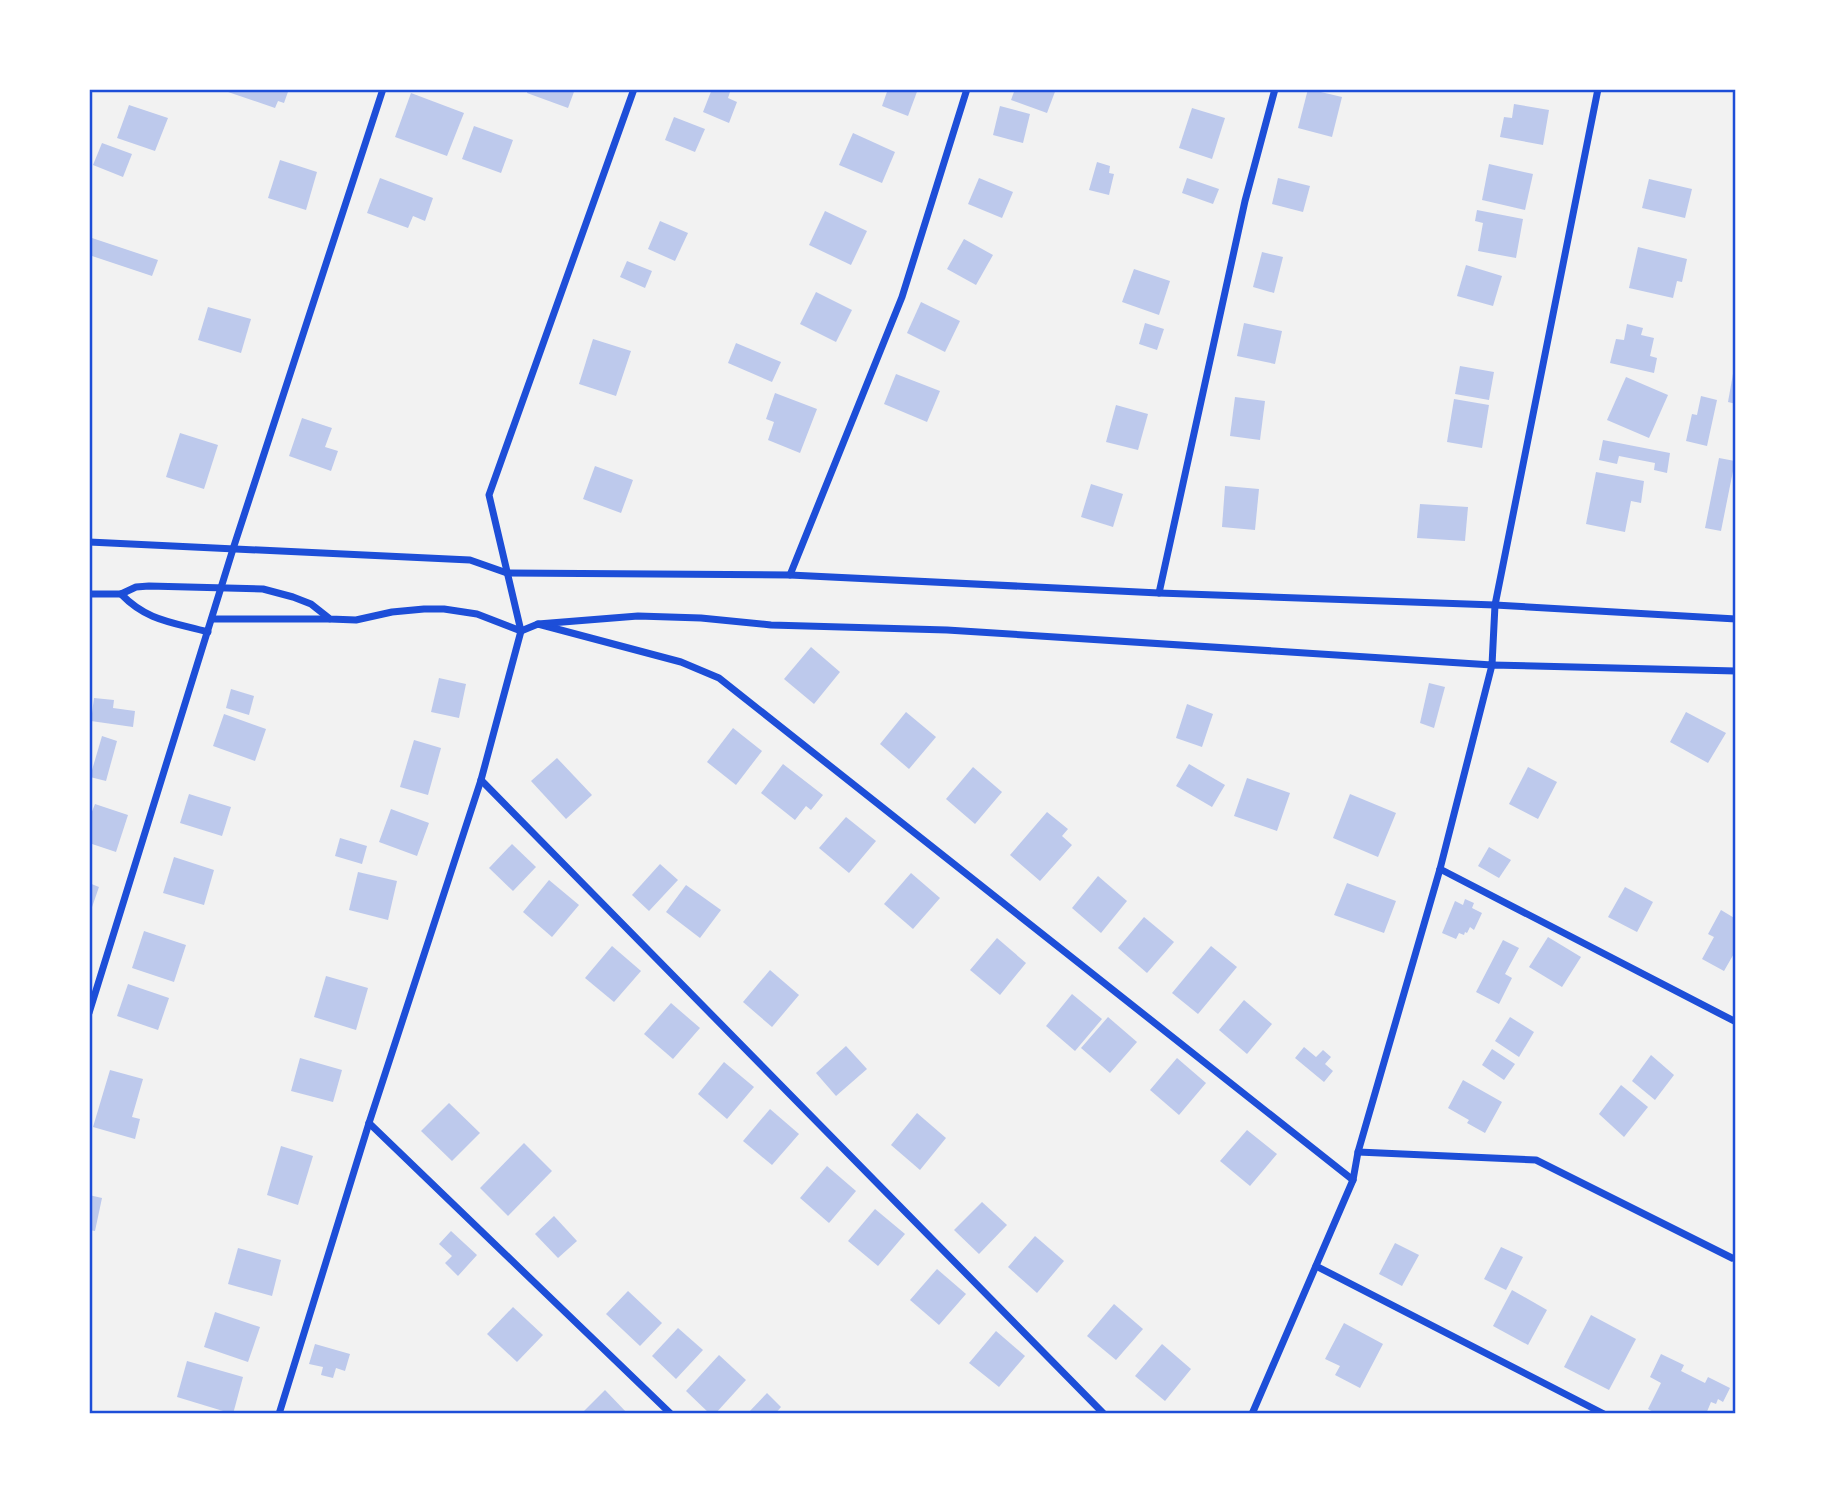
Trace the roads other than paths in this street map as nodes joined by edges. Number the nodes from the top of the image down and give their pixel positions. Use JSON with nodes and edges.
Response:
{"nodes":[{"id":1,"x":383,"y":89,"type":"edge"},
{"id":2,"x":634,"y":89,"type":"edge"},
{"id":3,"x":967,"y":89,"type":"edge"},
{"id":4,"x":1275,"y":89,"type":"edge"},
{"id":5,"x":1598,"y":89,"type":"edge"},
{"id":6,"x":89,"y":542,"type":"edge"},
{"id":7,"x":233,"y":548,"type":"junction"},
{"id":8,"x":507,"y":573,"type":"junction"},
{"id":9,"x":790,"y":575,"type":"junction"},
{"id":10,"x":221,"y":589,"type":"junction"},
{"id":11,"x":1158,"y":593,"type":"junction"},
{"id":12,"x":89,"y":594,"type":"edge"},
{"id":13,"x":121,"y":594,"type":"junction"},
{"id":14,"x":1495,"y":605,"type":"junction"},
{"id":15,"x":212,"y":619,"type":"junction"},
{"id":16,"x":330,"y":619,"type":"junction"},
{"id":17,"x":1736,"y":619,"type":"edge"},
{"id":18,"x":538,"y":624,"type":"junction"},
{"id":19,"x":521,"y":631,"type":"junction"},
{"id":20,"x":208,"y":632,"type":"junction"},
{"id":21,"x":1492,"y":665,"type":"junction"},
{"id":22,"x":1736,"y":671,"type":"edge"},
{"id":23,"x":481,"y":780,"type":"junction"},
{"id":24,"x":1440,"y":869,"type":"junction"},
{"id":25,"x":89,"y":1013,"type":"edge"},
{"id":26,"x":1736,"y":1022,"type":"edge"},
{"id":27,"x":369,"y":1123,"type":"junction"},
{"id":28,"x":1358,"y":1152,"type":"junction"},
{"id":29,"x":1353,"y":1180,"type":"junction"},
{"id":30,"x":1732,"y":1258,"type":"dead end"},
{"id":31,"x":1316,"y":1266,"type":"junction"},
{"id":32,"x":279,"y":1414,"type":"edge"},
{"id":33,"x":671,"y":1414,"type":"edge"},
{"id":34,"x":1104,"y":1414,"type":"edge"},
{"id":35,"x":1252,"y":1414,"type":"edge"},
{"id":36,"x":1604,"y":1414,"type":"edge"}],
"edges":[{"from":1,"to":7,"type":"street"},
{"from":2,"to":8,"type":"street"},
{"from":3,"to":9,"type":"street"},
{"from":4,"to":11,"type":"street"},
{"from":5,"to":14,"type":"street"},
{"from":6,"to":7,"type":"street"},
{"from":7,"to":8,"type":"street"},
{"from":7,"to":10,"type":"street"},
{"from":8,"to":9,"type":"street"},
{"from":8,"to":19,"type":"street"},
{"from":9,"to":11,"type":"street"},
{"from":10,"to":13,"type":"street"},
{"from":10,"to":15,"type":"street"},
{"from":10,"to":16,"type":"street"},
{"from":11,"to":14,"type":"street"},
{"from":12,"to":13,"type":"street"},
{"from":13,"to":20,"type":"street"},
{"from":14,"to":17,"type":"street"},
{"from":14,"to":21,"type":"street"},
{"from":15,"to":16,"type":"street"},
{"from":15,"to":20,"type":"street"},
{"from":16,"to":19,"type":"street"},
{"from":18,"to":19,"type":"street"},
{"from":18,"to":21,"type":"street"},
{"from":18,"to":29,"type":"street"},
{"from":19,"to":23,"type":"street"},
{"from":20,"to":25,"type":"street"},
{"from":21,"to":22,"type":"street"},
{"from":21,"to":24,"type":"street"},
{"from":23,"to":27,"type":"street"},
{"from":23,"to":34,"type":"street"},
{"from":24,"to":26,"type":"street"},
{"from":24,"to":28,"type":"street"},
{"from":27,"to":32,"type":"street"},
{"from":27,"to":33,"type":"street"},
{"from":28,"to":29,"type":"street"},
{"from":28,"to":30,"type":"street"},
{"from":29,"to":31,"type":"street"},
{"from":31,"to":35,"type":"street"},
{"from":31,"to":36,"type":"street"}]}
